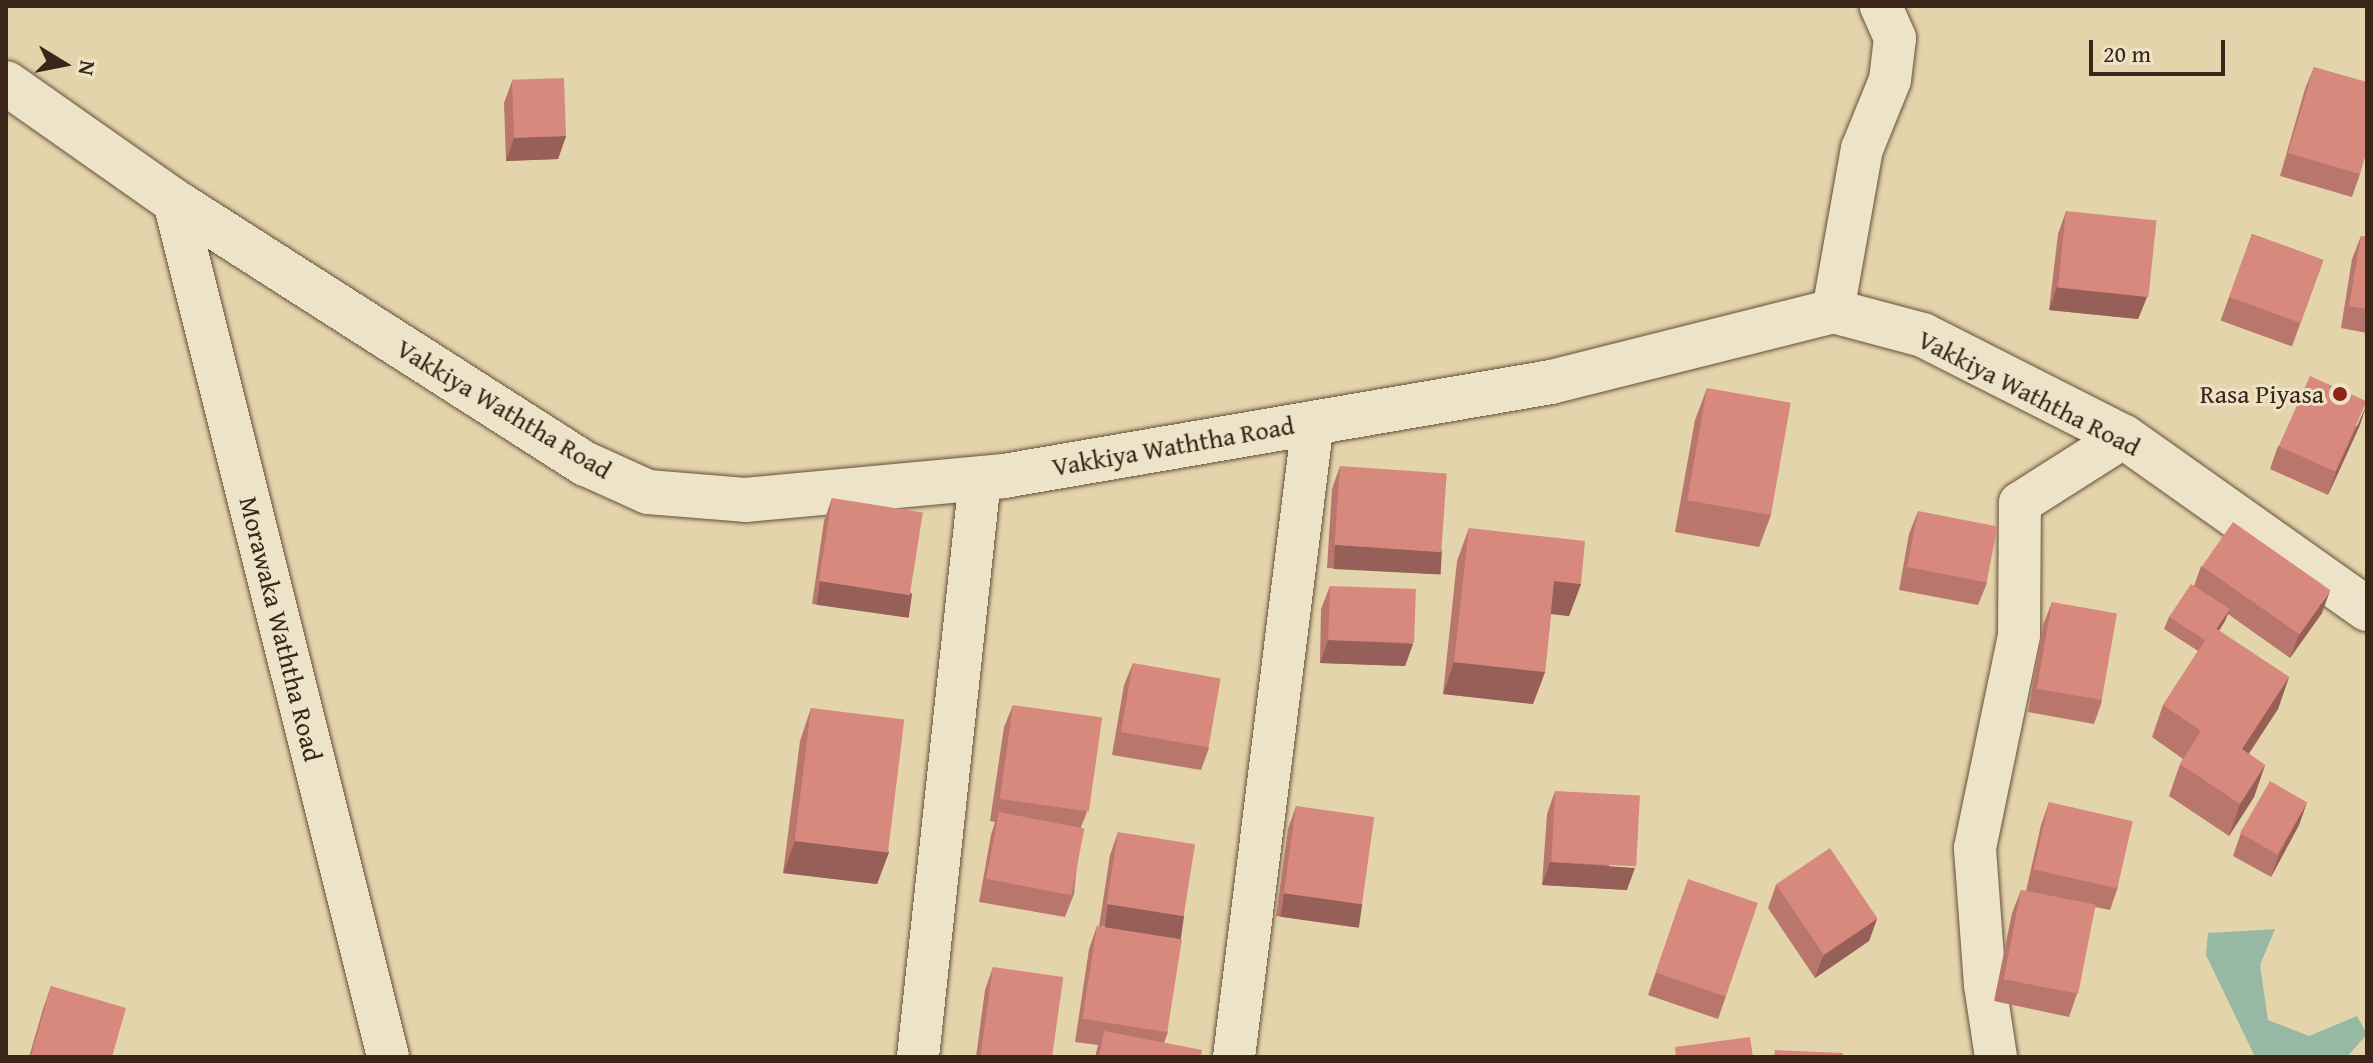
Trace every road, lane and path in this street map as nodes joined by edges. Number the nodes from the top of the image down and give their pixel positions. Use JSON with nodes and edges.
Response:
{"nodes":[{"id":1,"x":1881,"y":6,"type":"edge"},
{"id":2,"x":6,"y":83,"type":"edge"},
{"id":3,"x":174,"y":201,"type":"junction"},
{"id":4,"x":1833,"y":311,"type":"junction"},
{"id":5,"x":1313,"y":422,"type":"junction"},
{"id":6,"x":2124,"y":437,"type":"junction"},
{"id":7,"x":980,"y":479,"type":"junction"},
{"id":8,"x":2367,"y":609,"type":"edge"},
{"id":9,"x":388,"y":1057,"type":"edge"},
{"id":10,"x":918,"y":1057,"type":"edge"},
{"id":11,"x":1234,"y":1057,"type":"edge"},
{"id":12,"x":1996,"y":1057,"type":"edge"}],
"edges":[{"from":1,"to":4,"type":"street"},
{"from":2,"to":3,"type":"street","name":"Vakkiya Waththa Road"},
{"from":3,"to":7,"type":"street","name":"Vakkiya Waththa Road"},
{"from":3,"to":9,"type":"street","name":"Morawaka Waththa Road"},
{"from":4,"to":5,"type":"street","name":"Vakkiya Waththa Road"},
{"from":4,"to":6,"type":"street","name":"Vakkiya Waththa Road"},
{"from":5,"to":7,"type":"street","name":"Vakkiya Waththa Road"},
{"from":5,"to":11,"type":"street"},
{"from":6,"to":8,"type":"street","name":"Vakkiya Waththa Road"},
{"from":6,"to":12,"type":"street"},
{"from":7,"to":10,"type":"street"}]}
